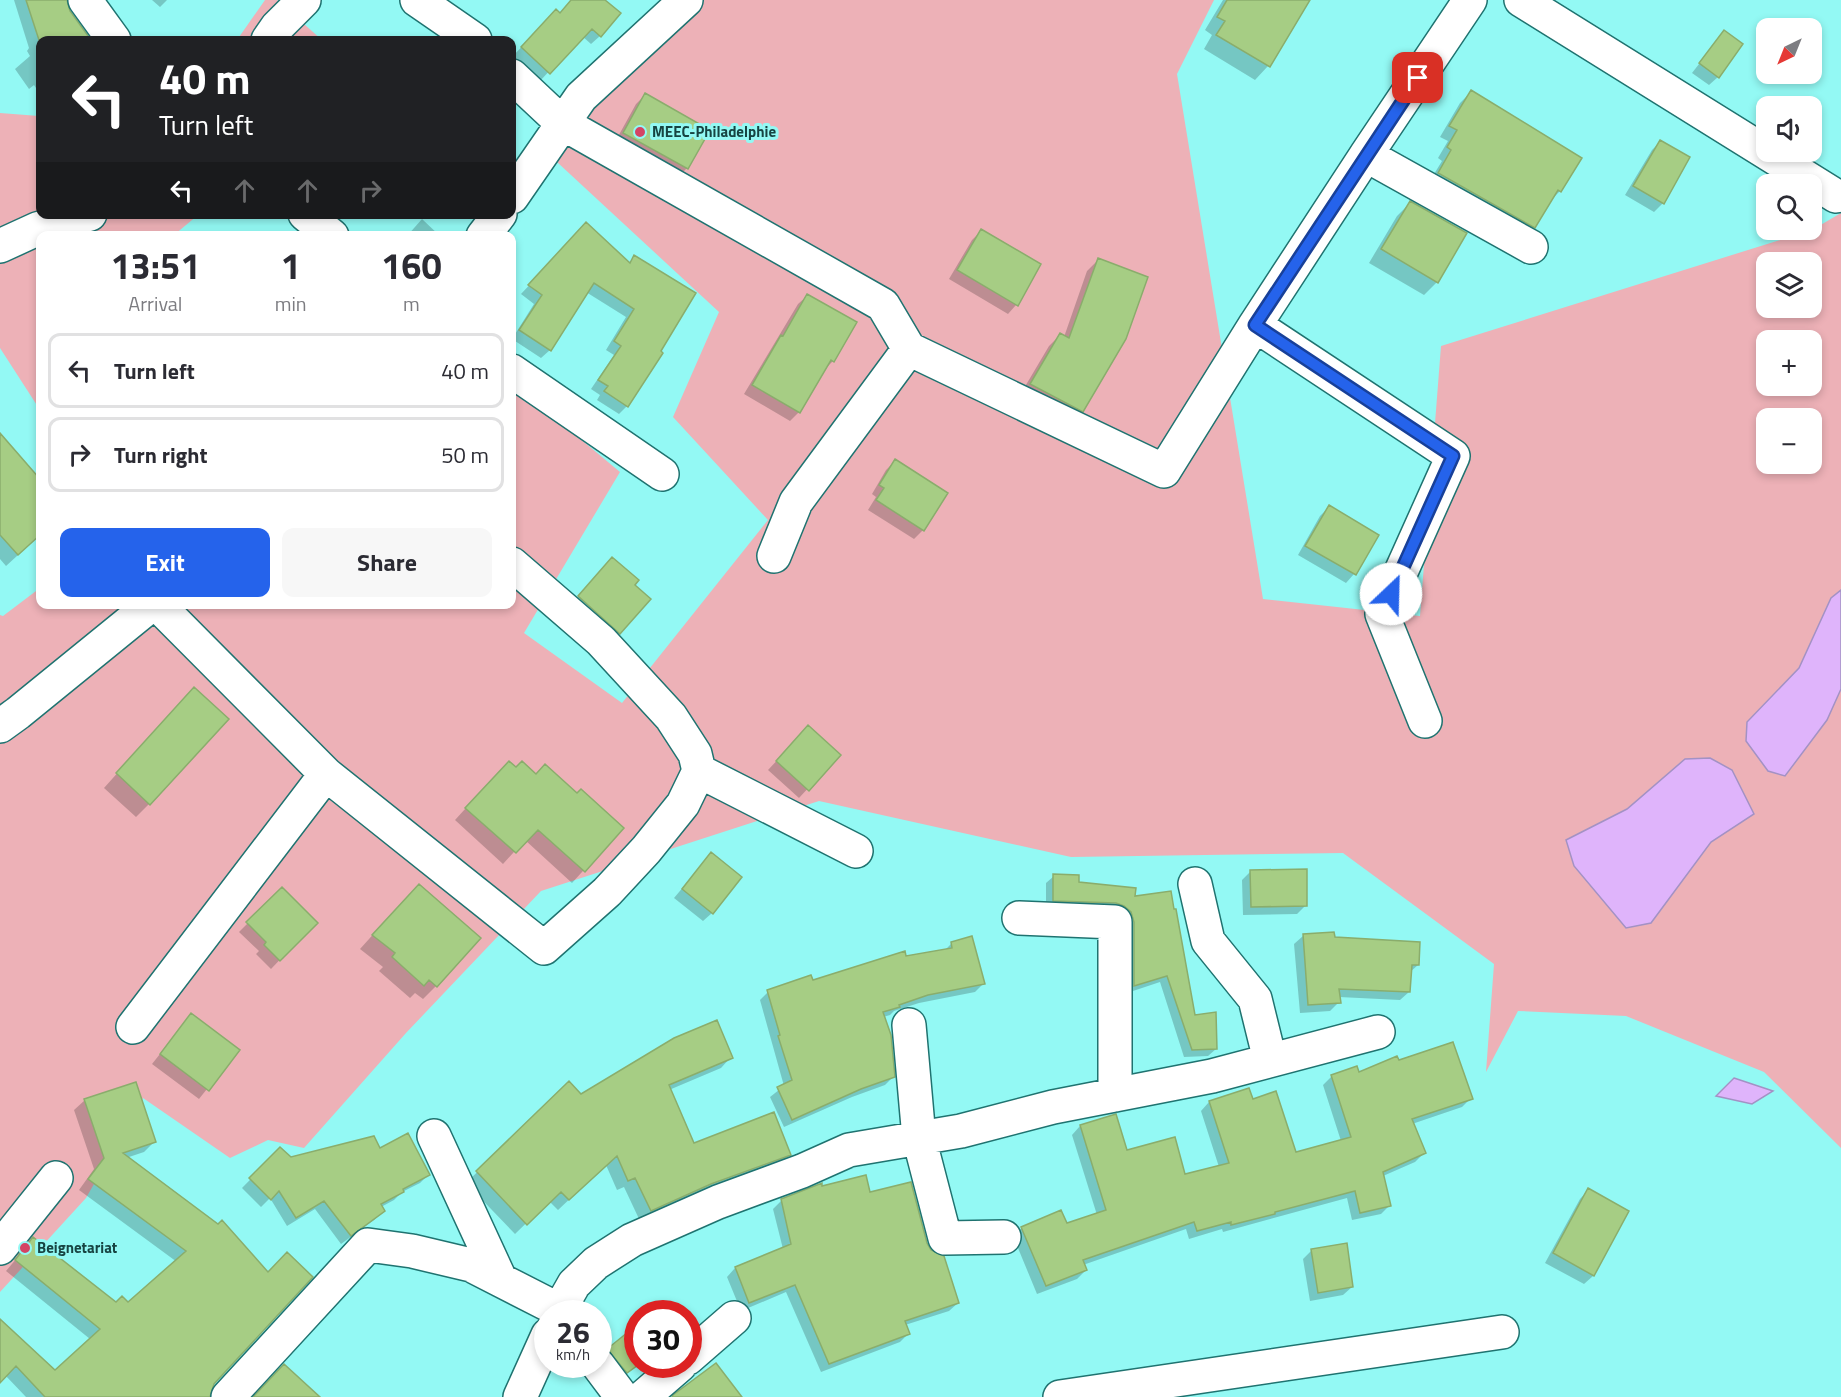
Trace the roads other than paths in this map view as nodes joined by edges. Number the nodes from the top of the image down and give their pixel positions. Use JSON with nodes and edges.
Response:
{"nodes":[{"id":1,"x":85,"y":0,"type":"edge"},
{"id":2,"x":304,"y":0,"type":"edge"},
{"id":3,"x":417,"y":0,"type":"edge"},
{"id":4,"x":686,"y":0,"type":"edge"},
{"id":5,"x":1470,"y":0,"type":"edge"},
{"id":6,"x":1521,"y":0,"type":"edge"},
{"id":7,"x":111,"y":36,"type":"edge"},
{"id":8,"x":271,"y":36,"type":"edge"},
{"id":9,"x":469,"y":36,"type":"edge"},
{"id":10,"x":516,"y":80,"type":"edge"},
{"id":11,"x":562,"y":123,"type":"junction"},
{"id":12,"x":1366,"y":155,"type":"junction"},
{"id":13,"x":516,"y":191,"type":"edge"},
{"id":14,"x":1836,"y":195,"type":"dead end"},
{"id":15,"x":72,"y":219,"type":"edge"},
{"id":16,"x":311,"y":219,"type":"edge"},
{"id":17,"x":496,"y":219,"type":"edge"},
{"id":18,"x":326,"y":231,"type":"edge"},
{"id":19,"x":487,"y":231,"type":"edge"},
{"id":20,"x":0,"y":246,"type":"edge"},
{"id":21,"x":1531,"y":248,"type":"dead end"},
{"id":22,"x":1255,"y":325,"type":"junction"},
{"id":23,"x":909,"y":349,"type":"junction"},
{"id":24,"x":516,"y":374,"type":"edge"},
{"id":25,"x":662,"y":474,"type":"dead end"},
{"id":26,"x":774,"y":556,"type":"dead end"},
{"id":27,"x":516,"y":567,"type":"edge"},
{"id":28,"x":146,"y":609,"type":"edge"},
{"id":29,"x":162,"y":609,"type":"edge"},
{"id":30,"x":1425,"y":721,"type":"dead end"},
{"id":31,"x":0,"y":726,"type":"edge"},
{"id":32,"x":699,"y":771,"type":"junction"},
{"id":33,"x":326,"y":774,"type":"junction"},
{"id":34,"x":856,"y":851,"type":"dead end"},
{"id":35,"x":1195,"y":884,"type":"dead end"},
{"id":36,"x":1019,"y":918,"type":"dead end"},
{"id":37,"x":909,"y":1025,"type":"dead end"},
{"id":38,"x":133,"y":1027,"type":"dead end"},
{"id":39,"x":1377,"y":1032,"type":"dead end"},
{"id":40,"x":1270,"y":1060,"type":"junction"},
{"id":41,"x":1115,"y":1095,"type":"junction"},
{"id":42,"x":434,"y":1136,"type":"dead end"},
{"id":43,"x":919,"y":1138,"type":"junction"},
{"id":44,"x":56,"y":1178,"type":"dead end"},
{"id":45,"x":1004,"y":1237,"type":"dead end"},
{"id":46,"x":0,"y":1248,"type":"edge"},
{"id":47,"x":500,"y":1280,"type":"junction"},
{"id":48,"x":566,"y":1300,"type":"edge"},
{"id":49,"x":534,"y":1303,"type":"edge"},
{"id":50,"x":734,"y":1318,"type":"dead end"},
{"id":51,"x":1502,"y":1332,"type":"dead end"},
{"id":52,"x":702,"y":1346,"type":"edge"},
{"id":53,"x":534,"y":1366,"type":"edge"},
{"id":54,"x":608,"y":1378,"type":"edge"},
{"id":55,"x":665,"y":1378,"type":"edge"},
{"id":56,"x":1096,"y":1394,"type":"edge"},
{"id":57,"x":228,"y":1397,"type":"edge"},
{"id":58,"x":520,"y":1397,"type":"edge"},
{"id":59,"x":622,"y":1397,"type":"edge"},
{"id":60,"x":643,"y":1397,"type":"edge"},
{"id":61,"x":1060,"y":1397,"type":"edge"}],
"edges":[{"from":1,"to":7,"type":"street"},
{"from":2,"to":8,"type":"street"},
{"from":3,"to":9,"type":"street"},
{"from":4,"to":11,"type":"street"},
{"from":5,"to":12,"type":"street"},
{"from":6,"to":14,"type":"street"},
{"from":10,"to":11,"type":"street"},
{"from":11,"to":13,"type":"street"},
{"from":11,"to":23,"type":"street"},
{"from":12,"to":21,"type":"street"},
{"from":12,"to":22,"type":"street"},
{"from":15,"to":20,"type":"street"},
{"from":16,"to":18,"type":"street"},
{"from":17,"to":19,"type":"street"},
{"from":22,"to":23,"type":"street"},
{"from":22,"to":30,"type":"street"},
{"from":23,"to":26,"type":"street"},
{"from":24,"to":25,"type":"street"},
{"from":27,"to":32,"type":"street"},
{"from":28,"to":31,"type":"street"},
{"from":29,"to":33,"type":"street"},
{"from":32,"to":33,"type":"street"},
{"from":32,"to":34,"type":"street"},
{"from":33,"to":38,"type":"street"},
{"from":35,"to":40,"type":"street"},
{"from":36,"to":41,"type":"street"},
{"from":37,"to":43,"type":"street"},
{"from":39,"to":40,"type":"street"},
{"from":40,"to":41,"type":"street"},
{"from":41,"to":43,"type":"street"},
{"from":42,"to":47,"type":"street"},
{"from":43,"to":45,"type":"street"},
{"from":43,"to":48,"type":"street"},
{"from":44,"to":46,"type":"street"},
{"from":47,"to":49,"type":"street"},
{"from":47,"to":57,"type":"street"},
{"from":50,"to":52,"type":"street"},
{"from":51,"to":56,"type":"street"},
{"from":53,"to":58,"type":"street"},
{"from":54,"to":59,"type":"street"},
{"from":55,"to":60,"type":"street"},
{"from":56,"to":61,"type":"street"}]}
